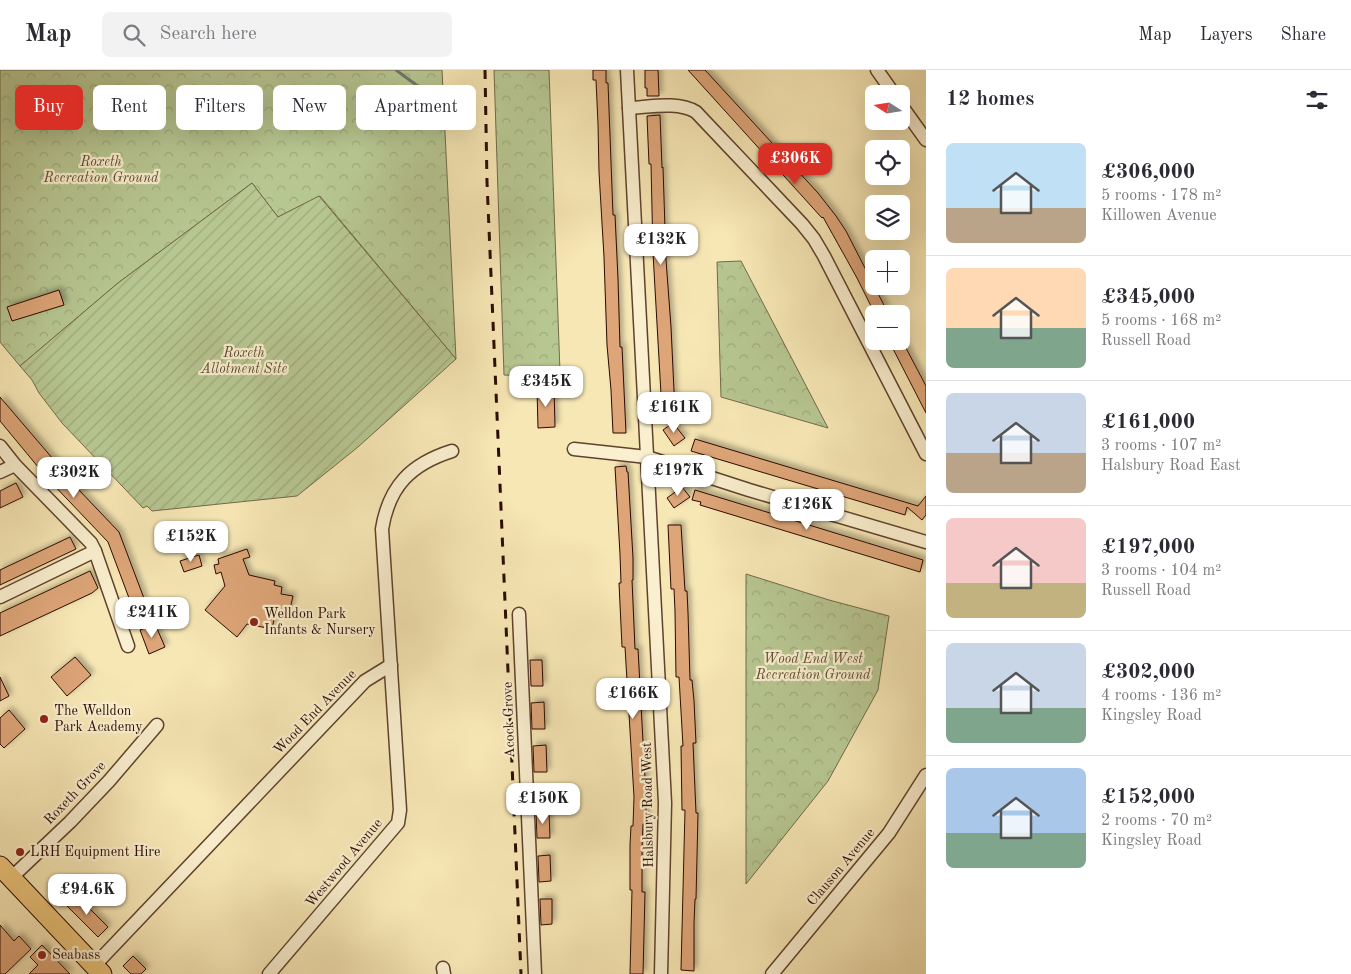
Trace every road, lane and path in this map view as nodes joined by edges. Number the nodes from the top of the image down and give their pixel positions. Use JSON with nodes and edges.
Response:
{"nodes":[{"id":1,"x":626,"y":70,"type":"edge"},
{"id":2,"x":877,"y":70,"type":"edge"},
{"id":3,"x":888,"y":85,"type":"edge"},
{"id":4,"x":629,"y":108,"type":"junction"},
{"id":5,"x":910,"y":118,"type":"edge"},
{"id":6,"x":926,"y":140,"type":"edge"},
{"id":7,"x":0,"y":446,"type":"edge"},
{"id":8,"x":574,"y":449,"type":"dead end"},
{"id":9,"x":452,"y":452,"type":"dead end"},
{"id":10,"x":926,"y":454,"type":"edge"},
{"id":11,"x":647,"y":457,"type":"junction"},
{"id":12,"x":15,"y":465,"type":"junction"},
{"id":13,"x":0,"y":472,"type":"edge"},
{"id":14,"x":926,"y":542,"type":"edge"},
{"id":15,"x":95,"y":550,"type":"junction"},
{"id":16,"x":0,"y":597,"type":"edge"},
{"id":17,"x":519,"y":614,"type":"dead end"},
{"id":18,"x":128,"y":646,"type":"dead end"},
{"id":19,"x":391,"y":665,"type":"junction"},
{"id":20,"x":157,"y":725,"type":"dead end"},
{"id":21,"x":926,"y":775,"type":"edge"},
{"id":22,"x":5,"y":872,"type":"edge"},
{"id":23,"x":98,"y":970,"type":"edge"},
{"id":24,"x":269,"y":974,"type":"edge"},
{"id":25,"x":535,"y":974,"type":"edge"},
{"id":26,"x":661,"y":974,"type":"edge"},
{"id":27,"x":772,"y":974,"type":"edge"}],
"edges":[{"from":1,"to":4,"type":"street","name":"Halsbury Road West"},
{"from":2,"to":3,"type":"street"},
{"from":4,"to":10,"type":"street"},
{"from":4,"to":11,"type":"street","name":"Halsbury Road West"},
{"from":5,"to":6,"type":"street"},
{"from":7,"to":12,"type":"street"},
{"from":8,"to":11,"type":"street"},
{"from":9,"to":19,"type":"street"},
{"from":11,"to":14,"type":"street"},
{"from":11,"to":26,"type":"street","name":"Halsbury Road West"},
{"from":12,"to":13,"type":"street"},
{"from":12,"to":15,"type":"street"},
{"from":15,"to":16,"type":"street"},
{"from":15,"to":18,"type":"street"},
{"from":17,"to":25,"type":"street","name":"Acock Grove"},
{"from":19,"to":23,"type":"street","name":"Wood End Avenue"},
{"from":19,"to":24,"type":"street","name":"Westwood Avenue"},
{"from":20,"to":22,"type":"street","name":"Roxeth Grove"},
{"from":21,"to":27,"type":"street","name":"Clauson Avenue"},
{"from":22,"to":23,"type":"main road"}]}
